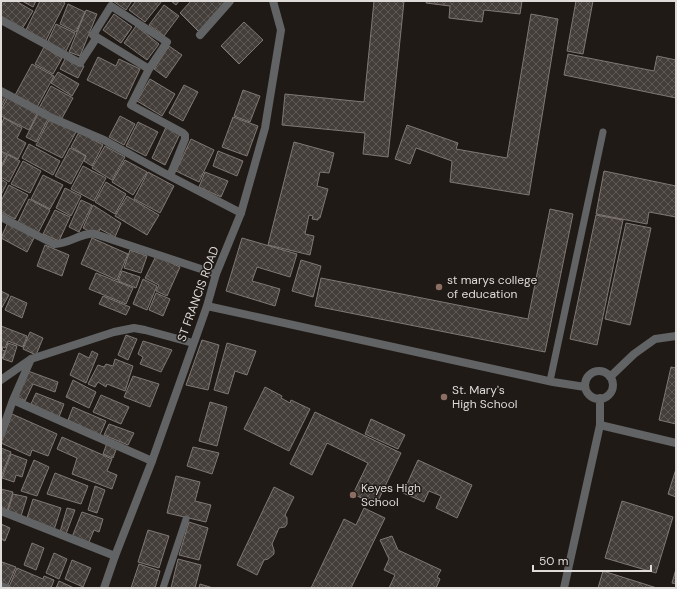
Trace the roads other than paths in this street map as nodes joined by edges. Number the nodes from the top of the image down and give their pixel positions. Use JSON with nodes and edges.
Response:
{"nodes":[{"id":1,"x":230,"y":1,"type":"edge"},
{"id":2,"x":273,"y":1,"type":"edge"},
{"id":3,"x":1,"y":20,"type":"edge"},
{"id":4,"x":200,"y":35,"type":"dead end"},
{"id":5,"x":97,"y":37,"type":"junction"},
{"id":6,"x":149,"y":69,"type":"junction"},
{"id":7,"x":1,"y":92,"type":"edge"},
{"id":8,"x":602,"y":132,"type":"dead end"},
{"id":9,"x":170,"y":176,"type":"junction"},
{"id":10,"x":241,"y":212,"type":"junction"},
{"id":11,"x":1,"y":217,"type":"edge"},
{"id":12,"x":216,"y":274,"type":"junction"},
{"id":13,"x":207,"y":306,"type":"junction"},
{"id":14,"x":676,"y":336,"type":"edge"},
{"id":15,"x":193,"y":343,"type":"junction"},
{"id":16,"x":31,"y":359,"type":"junction"},
{"id":17,"x":610,"y":377,"type":"junction"},
{"id":18,"x":1,"y":380,"type":"edge"},
{"id":19,"x":550,"y":381,"type":"junction"},
{"id":20,"x":586,"y":387,"type":"junction"},
{"id":21,"x":600,"y":398,"type":"junction"},
{"id":22,"x":13,"y":400,"type":"junction"},
{"id":23,"x":600,"y":425,"type":"junction"},
{"id":24,"x":1,"y":434,"type":"edge"},
{"id":25,"x":676,"y":443,"type":"edge"},
{"id":26,"x":152,"y":461,"type":"junction"},
{"id":27,"x":1,"y":511,"type":"edge"},
{"id":28,"x":186,"y":519,"type":"dead end"},
{"id":29,"x":114,"y":556,"type":"junction"},
{"id":30,"x":1,"y":586,"type":"edge"},
{"id":31,"x":6,"y":588,"type":"edge"},
{"id":32,"x":104,"y":588,"type":"edge"},
{"id":33,"x":163,"y":588,"type":"edge"},
{"id":34,"x":564,"y":588,"type":"edge"}],
"edges":[{"from":1,"to":4,"type":"street"},
{"from":2,"to":10,"type":"street","name":"ST FRANCIS ROAD"},
{"from":3,"to":5,"type":"street"},
{"from":5,"to":6,"type":"street"},
{"from":5,"to":6,"type":"street"},
{"from":6,"to":9,"type":"street"},
{"from":7,"to":9,"type":"street"},
{"from":8,"to":19,"type":"lane"},
{"from":9,"to":10,"type":"street"},
{"from":10,"to":12,"type":"street","name":"ST FRANCIS ROAD"},
{"from":11,"to":12,"type":"street"},
{"from":12,"to":13,"type":"street","name":"ST FRANCIS ROAD"},
{"from":13,"to":15,"type":"street","name":"ST FRANCIS ROAD"},
{"from":13,"to":19,"type":"street"},
{"from":14,"to":17,"type":"street"},
{"from":15,"to":16,"type":"street"},
{"from":15,"to":26,"type":"street","name":"ST FRANCIS ROAD"},
{"from":16,"to":18,"type":"street"},
{"from":16,"to":22,"type":"street"},
{"from":17,"to":20,"type":"street"},
{"from":17,"to":21,"type":"street"},
{"from":19,"to":20,"type":"street"},
{"from":20,"to":21,"type":"street"},
{"from":21,"to":23,"type":"street"},
{"from":22,"to":24,"type":"street"},
{"from":22,"to":26,"type":"street"},
{"from":23,"to":25,"type":"street"},
{"from":23,"to":34,"type":"street"},
{"from":26,"to":29,"type":"street","name":"ST FRANCIS ROAD"},
{"from":27,"to":29,"type":"street"},
{"from":28,"to":33,"type":"lane"},
{"from":29,"to":32,"type":"street","name":"ST FRANCIS ROAD"},
{"from":30,"to":31,"type":"street"}]}
